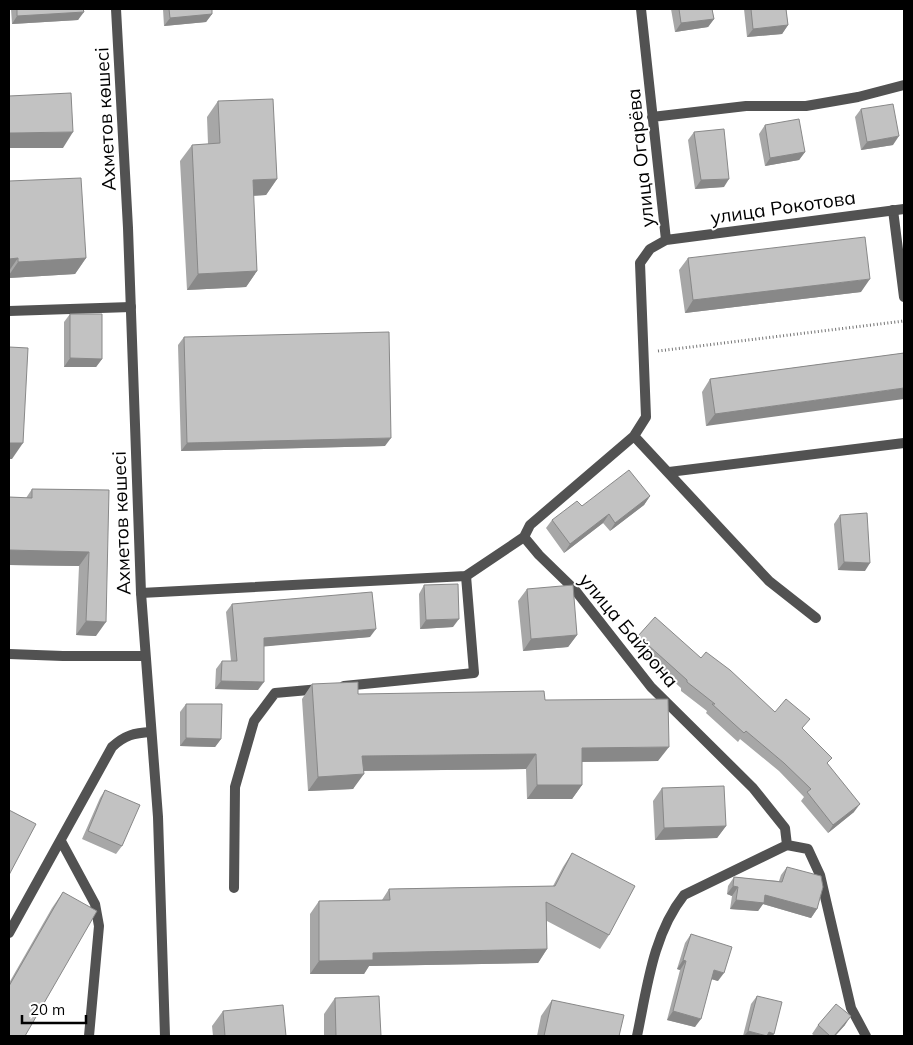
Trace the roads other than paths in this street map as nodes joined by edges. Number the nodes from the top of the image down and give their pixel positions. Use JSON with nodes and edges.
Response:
{"nodes":[{"id":1,"x":116,"y":9,"type":"edge"},
{"id":2,"x":641,"y":9,"type":"edge"},
{"id":3,"x":904,"y":85,"type":"edge"},
{"id":4,"x":652,"y":117,"type":"junction"},
{"id":5,"x":904,"y":208,"type":"edge"},
{"id":6,"x":893,"y":210,"type":"junction"},
{"id":7,"x":666,"y":240,"type":"junction"},
{"id":8,"x":904,"y":297,"type":"edge"},
{"id":9,"x":131,"y":307,"type":"junction"},
{"id":10,"x":9,"y":311,"type":"edge"},
{"id":11,"x":634,"y":436,"type":"junction"},
{"id":12,"x":904,"y":443,"type":"edge"},
{"id":13,"x":669,"y":472,"type":"junction"},
{"id":14,"x":524,"y":537,"type":"junction"},
{"id":15,"x":466,"y":576,"type":"junction"},
{"id":16,"x":141,"y":593,"type":"junction"},
{"id":17,"x":816,"y":618,"type":"dead end"},
{"id":18,"x":9,"y":654,"type":"edge"},
{"id":19,"x":144,"y":656,"type":"junction"},
{"id":20,"x":151,"y":732,"type":"junction"},
{"id":21,"x":62,"y":841,"type":"junction"},
{"id":22,"x":787,"y":845,"type":"junction"},
{"id":23,"x":234,"y":888,"type":"dead end"},
{"id":24,"x":9,"y":933,"type":"edge"},
{"id":25,"x":89,"y":1036,"type":"edge"},
{"id":26,"x":165,"y":1036,"type":"edge"},
{"id":27,"x":637,"y":1036,"type":"edge"},
{"id":28,"x":866,"y":1036,"type":"edge"}],
"edges":[{"from":1,"to":9,"type":"street","name":"Ахметов көшесі"},
{"from":2,"to":4,"type":"street","name":"улица Огарёва"},
{"from":3,"to":4,"type":"street"},
{"from":4,"to":7,"type":"street","name":"улица Огарёва"},
{"from":5,"to":6,"type":"street","name":"улица Рокотова"},
{"from":6,"to":7,"type":"street","name":"улица Рокотова"},
{"from":6,"to":8,"type":"street"},
{"from":7,"to":11,"type":"street","name":"улица Огарёва"},
{"from":9,"to":10,"type":"street"},
{"from":9,"to":16,"type":"street","name":"Ахметов көшесі"},
{"from":11,"to":13,"type":"street"},
{"from":11,"to":14,"type":"street","name":"улица Огарёва"},
{"from":12,"to":13,"type":"street"},
{"from":13,"to":17,"type":"street"},
{"from":14,"to":15,"type":"street"},
{"from":14,"to":22,"type":"street","name":"улица Байрона"},
{"from":15,"to":16,"type":"street"},
{"from":15,"to":23,"type":"street"},
{"from":16,"to":19,"type":"street","name":"Ахметов көшесі"},
{"from":18,"to":19,"type":"street"},
{"from":19,"to":20,"type":"street","name":"Ахметов көшесі"},
{"from":20,"to":21,"type":"street"},
{"from":20,"to":26,"type":"street","name":"Ахметов көшесі"},
{"from":21,"to":24,"type":"street"},
{"from":21,"to":25,"type":"street"},
{"from":22,"to":27,"type":"street"},
{"from":22,"to":28,"type":"street"}]}
